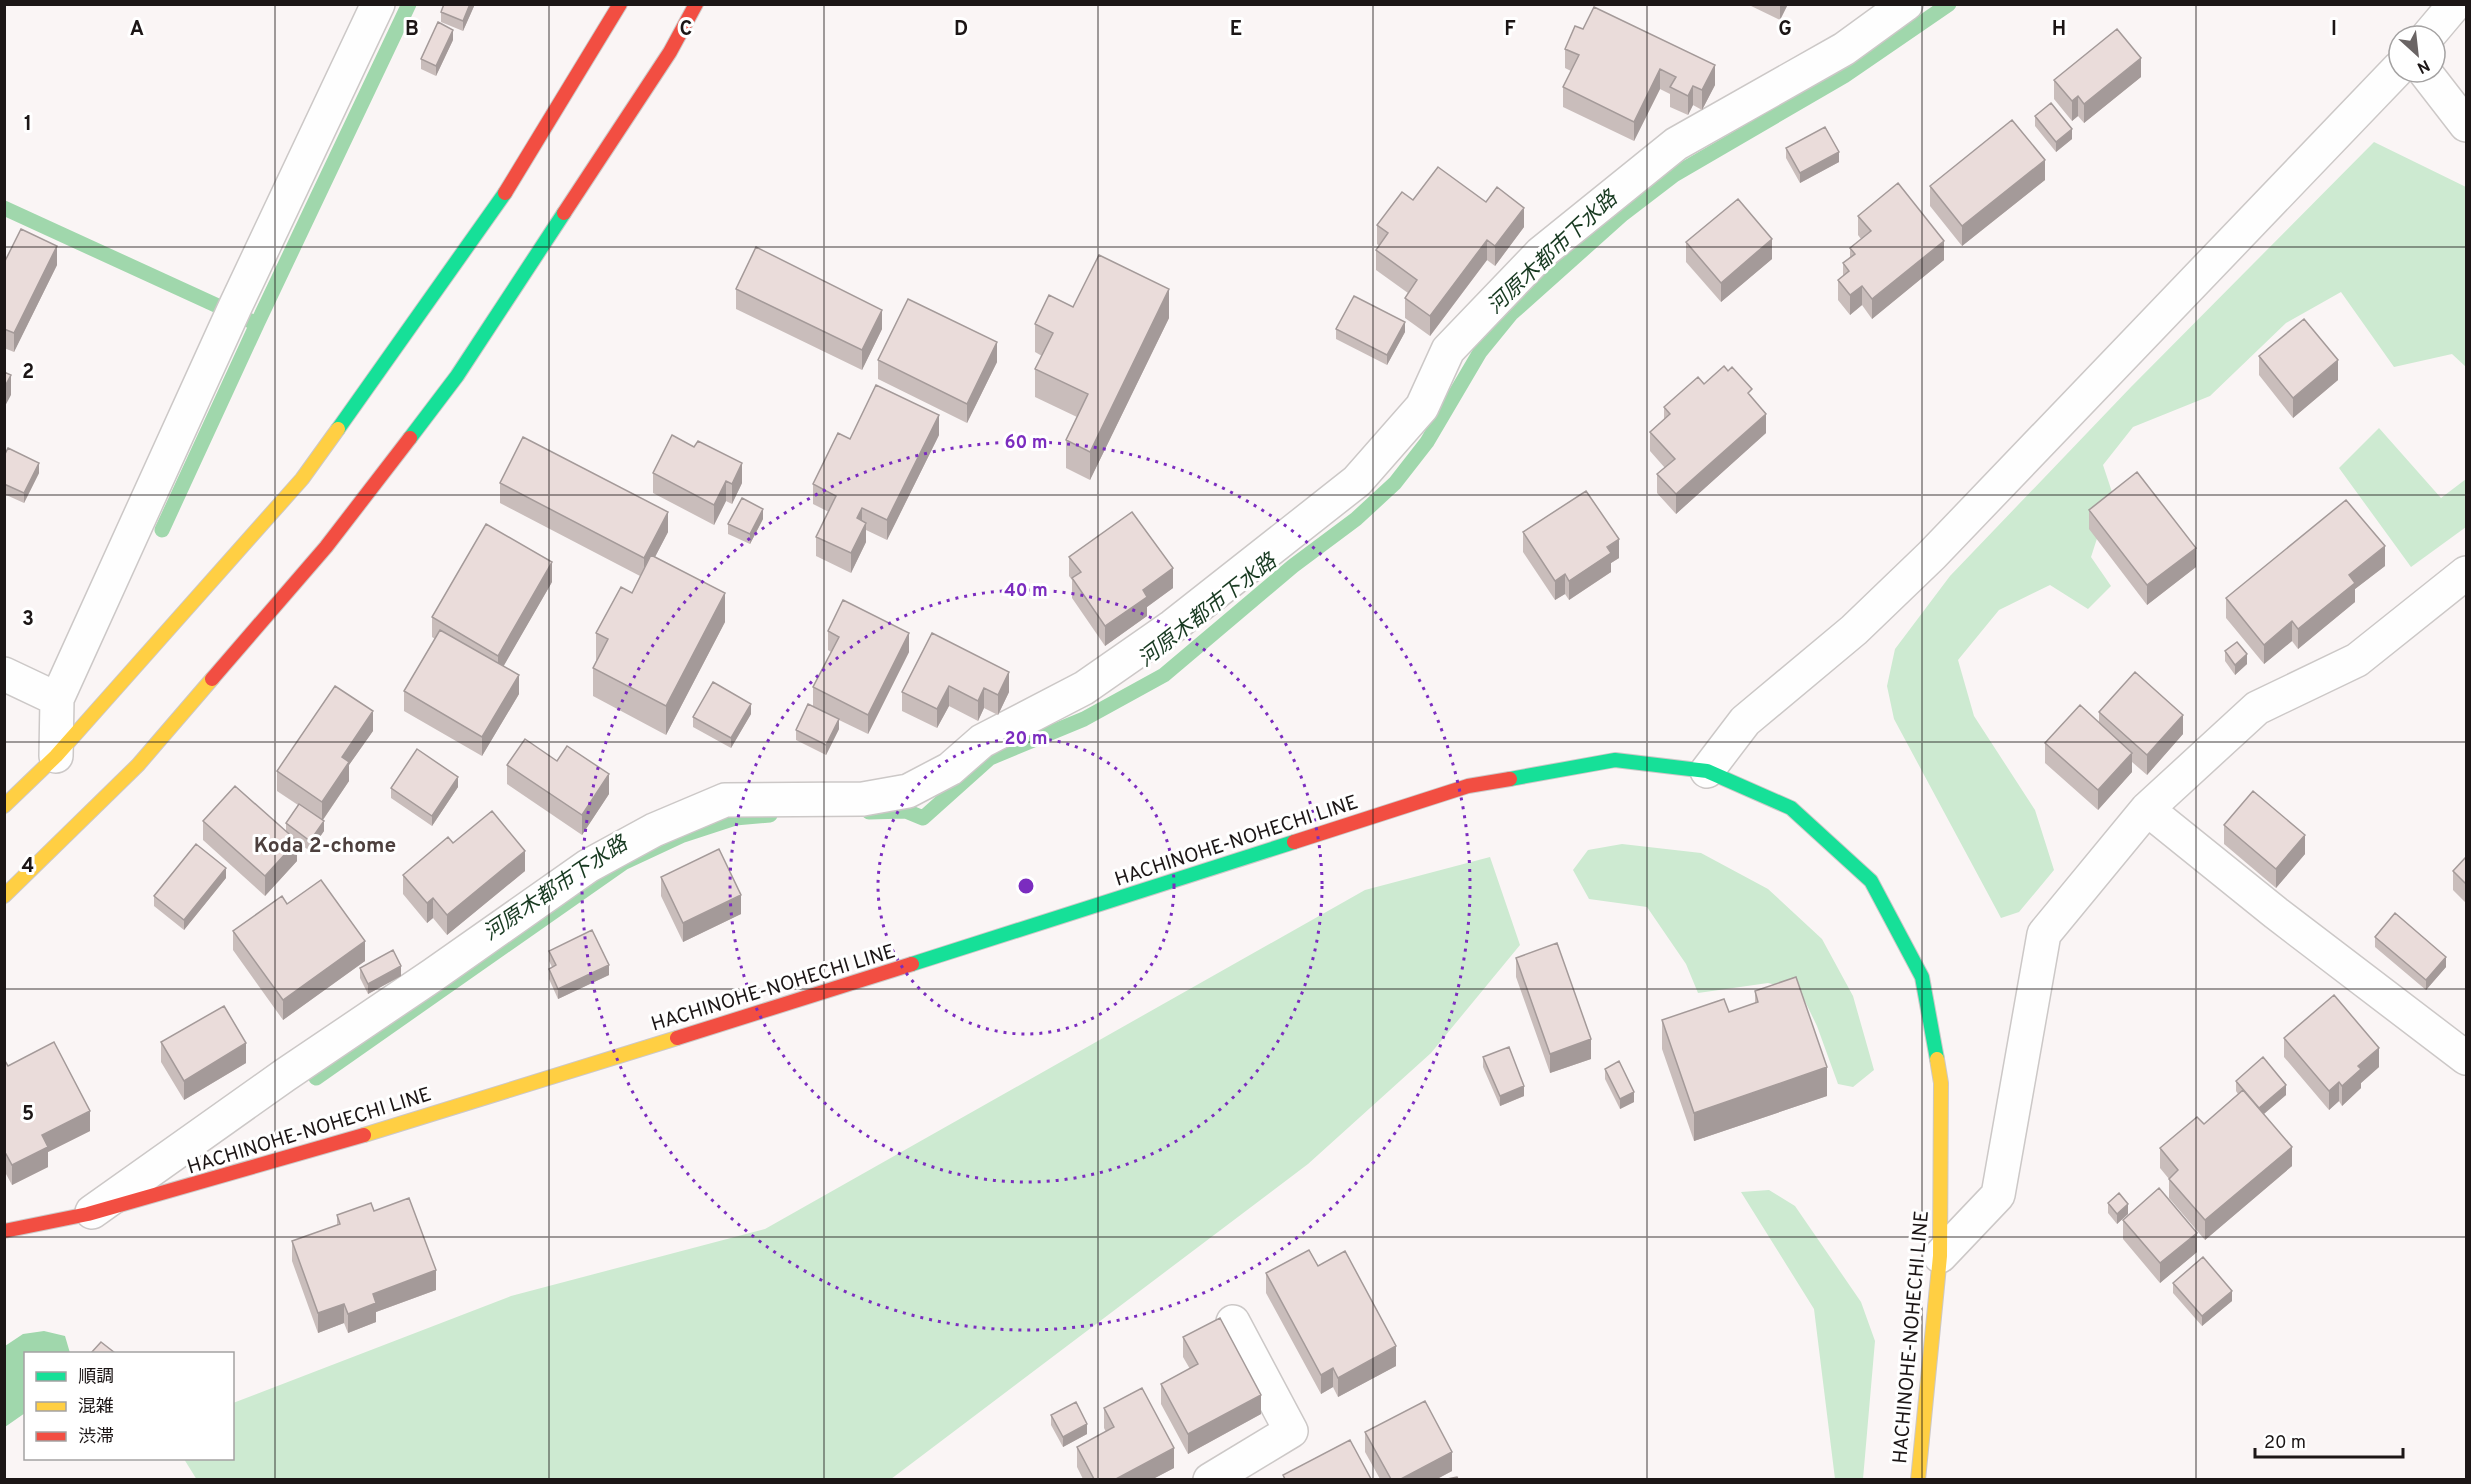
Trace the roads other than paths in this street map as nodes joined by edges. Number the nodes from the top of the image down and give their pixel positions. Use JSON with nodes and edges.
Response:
{"nodes":[{"id":1,"x":378,"y":4,"type":"edge"},
{"id":2,"x":620,"y":4,"type":"edge"},
{"id":3,"x":696,"y":4,"type":"edge"},
{"id":4,"x":1906,"y":4,"type":"edge"},
{"id":5,"x":2455,"y":4,"type":"edge"},
{"id":6,"x":2438,"y":24,"type":"edge"},
{"id":7,"x":2387,"y":81,"type":"edge"},
{"id":8,"x":2434,"y":84,"type":"edge"},
{"id":9,"x":2466,"y":125,"type":"edge"},
{"id":10,"x":2466,"y":573,"type":"edge"},
{"id":11,"x":4,"y":674,"type":"edge"},
{"id":12,"x":57,"y":699,"type":"junction"},
{"id":13,"x":56,"y":756,"type":"junction"},
{"id":14,"x":1707,"y":771,"type":"junction"},
{"id":15,"x":4,"y":806,"type":"edge"},
{"id":16,"x":2147,"y":809,"type":"junction"},
{"id":17,"x":4,"y":896,"type":"edge"},
{"id":18,"x":2466,"y":1058,"type":"edge"},
{"id":19,"x":88,"y":1215,"type":"junction"},
{"id":20,"x":4,"y":1231,"type":"edge"},
{"id":21,"x":1940,"y":1256,"type":"junction"},
{"id":22,"x":1233,"y":1322,"type":"dead end"},
{"id":23,"x":1210,"y":1479,"type":"edge"},
{"id":24,"x":1918,"y":1479,"type":"edge"}],
"edges":[{"from":1,"to":12,"type":"street"},
{"from":2,"to":13,"type":"main road"},
{"from":3,"to":17,"type":"main road"},
{"from":4,"to":19,"type":"street"},
{"from":5,"to":6,"type":"street"},
{"from":7,"to":14,"type":"street"},
{"from":8,"to":9,"type":"street"},
{"from":10,"to":16,"type":"street"},
{"from":11,"to":12,"type":"street"},
{"from":12,"to":13,"type":"street"},
{"from":13,"to":15,"type":"main road"},
{"from":14,"to":19,"type":"main road","name":"HACHINOHE-NOHECHI LINE"},
{"from":14,"to":21,"type":"main road","name":"HACHINOHE-NOHECHI LINE"},
{"from":16,"to":18,"type":"street"},
{"from":16,"to":21,"type":"street"},
{"from":19,"to":20,"type":"main road","name":"HACHINOHE-NOHECHI LINE"},
{"from":21,"to":24,"type":"main road","name":"HACHINOHE-NOHECHI LINE"},
{"from":22,"to":23,"type":"street"}]}
